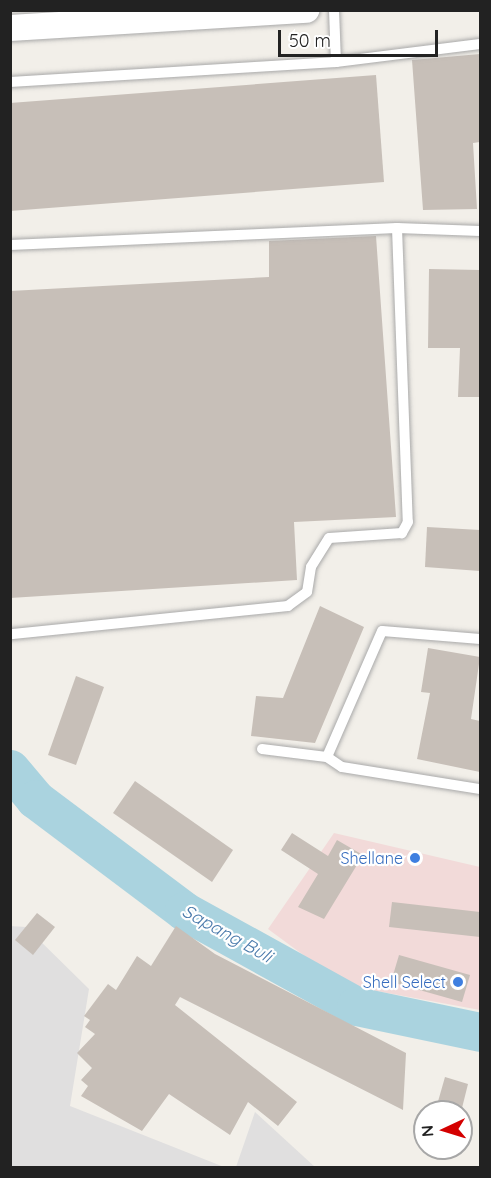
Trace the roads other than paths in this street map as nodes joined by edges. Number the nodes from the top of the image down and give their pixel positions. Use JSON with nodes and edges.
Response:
{"nodes":[{"id":1,"x":306,"y":10,"type":"edge"},
{"id":2,"x":334,"y":10,"type":"edge"},
{"id":3,"x":10,"y":28,"type":"edge"},
{"id":4,"x":480,"y":44,"type":"edge"},
{"id":5,"x":336,"y":62,"type":"junction"},
{"id":6,"x":10,"y":82,"type":"edge"},
{"id":7,"x":397,"y":228,"type":"junction"},
{"id":8,"x":480,"y":231,"type":"edge"},
{"id":9,"x":10,"y":245,"type":"edge"},
{"id":10,"x":10,"y":634,"type":"edge"},
{"id":11,"x":480,"y":639,"type":"edge"},
{"id":12,"x":262,"y":749,"type":"dead end"},
{"id":13,"x":327,"y":757,"type":"junction"},
{"id":14,"x":480,"y":789,"type":"edge"}],
"edges":[{"from":1,"to":3,"type":"street"},
{"from":2,"to":5,"type":"lane"},
{"from":4,"to":5,"type":"lane"},
{"from":5,"to":6,"type":"lane"},
{"from":7,"to":8,"type":"lane"},
{"from":7,"to":9,"type":"lane"},
{"from":7,"to":10,"type":"lane"},
{"from":11,"to":13,"type":"lane"},
{"from":12,"to":13,"type":"lane"},
{"from":13,"to":14,"type":"lane"}]}
